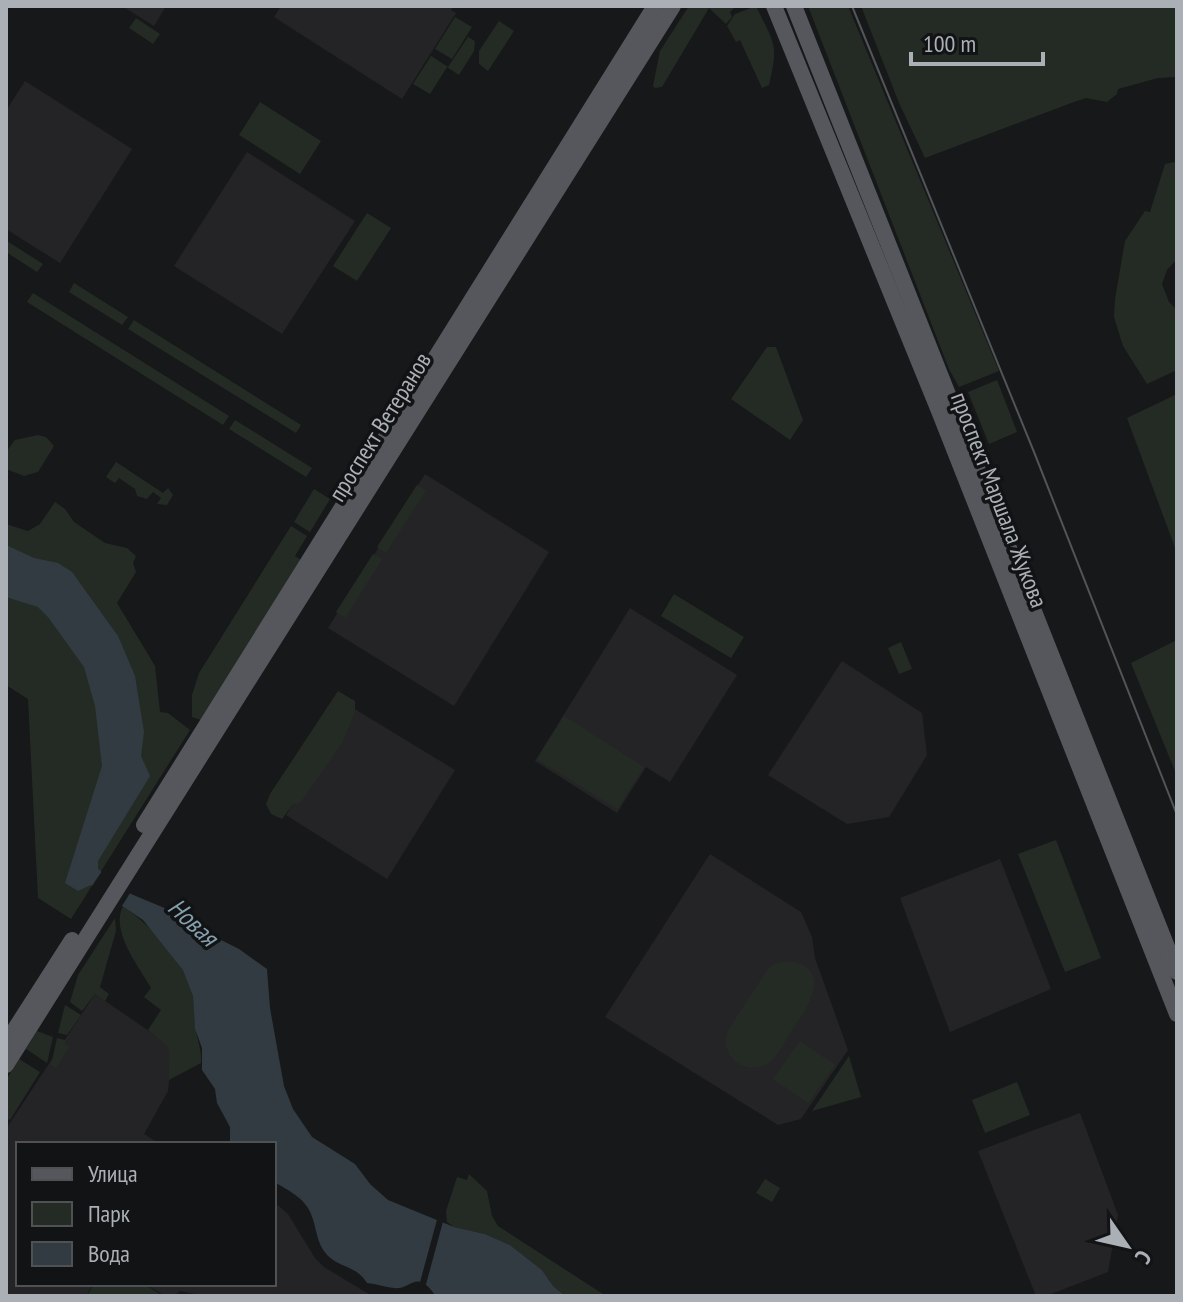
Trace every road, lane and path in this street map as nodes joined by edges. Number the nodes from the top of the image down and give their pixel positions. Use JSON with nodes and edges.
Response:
{"nodes":[{"id":1,"x":655,"y":6,"type":"edge"},
{"id":2,"x":673,"y":6,"type":"edge"},
{"id":3,"x":774,"y":6,"type":"edge"},
{"id":4,"x":794,"y":6,"type":"edge"},
{"id":5,"x":122,"y":870,"type":"junction"},
{"id":6,"x":103,"y":900,"type":"junction"},
{"id":7,"x":1177,"y":972,"type":"edge"},
{"id":8,"x":1177,"y":1014,"type":"edge"},
{"id":9,"x":6,"y":1043,"type":"edge"},
{"id":10,"x":6,"y":1065,"type":"edge"}],
"edges":[{"from":1,"to":5,"type":"main road","name":"проспект Ветеранов"},
{"from":2,"to":5,"type":"main road","name":"проспект Ветеранов"},
{"from":3,"to":8,"type":"main road","name":"проспект Маршала Жукова"},
{"from":4,"to":7,"type":"main road","name":"проспект Маршала Жукова"},
{"from":5,"to":6,"type":"main road"},
{"from":6,"to":9,"type":"main road"},
{"from":6,"to":10,"type":"main road"}]}
